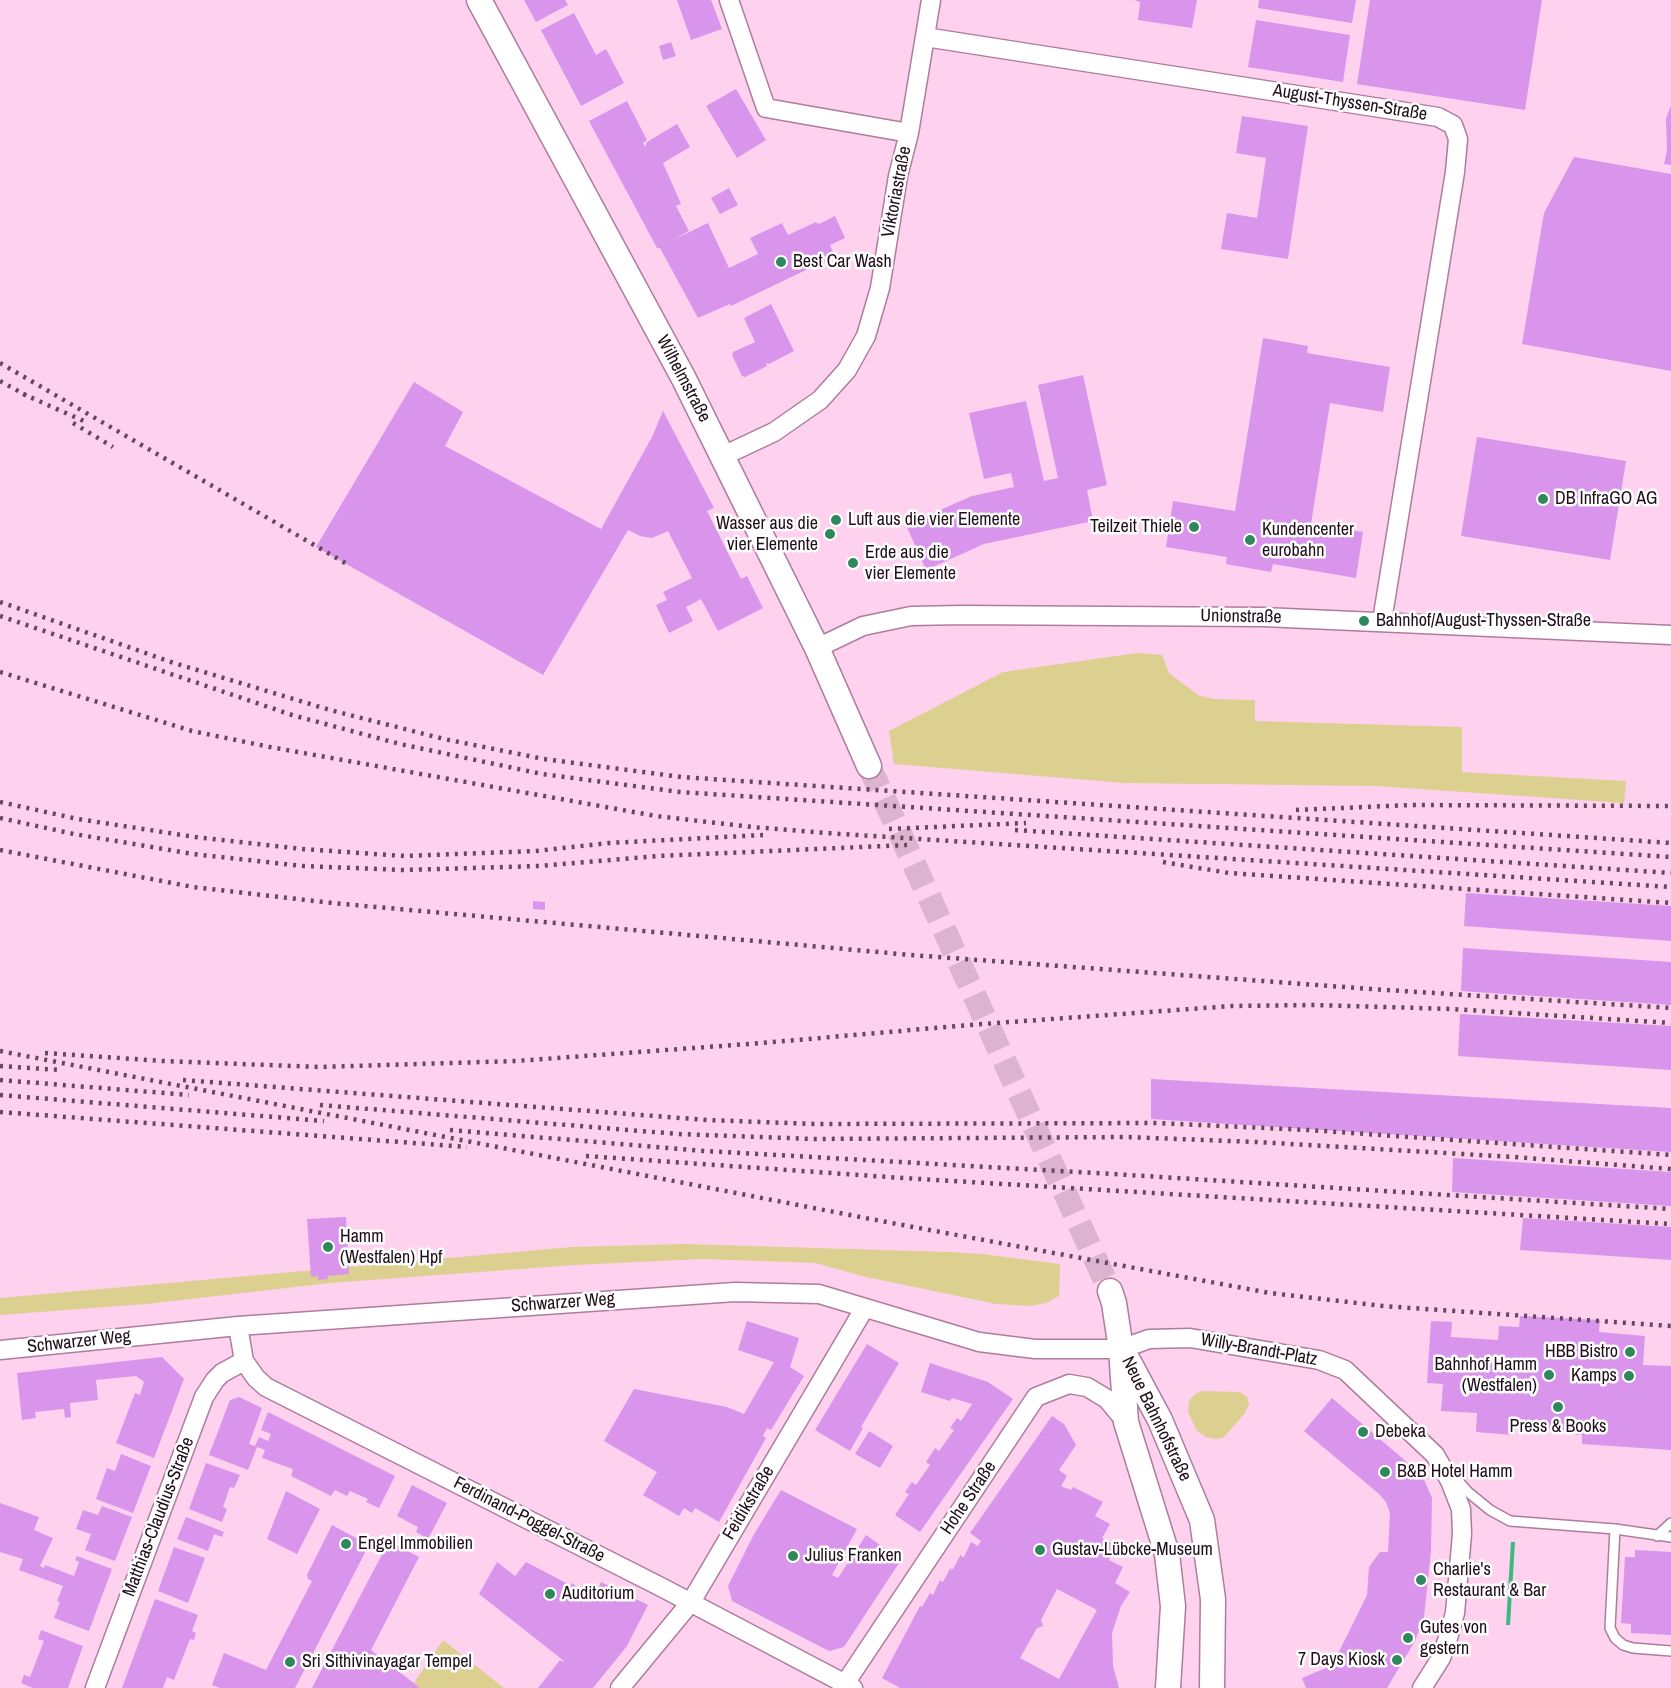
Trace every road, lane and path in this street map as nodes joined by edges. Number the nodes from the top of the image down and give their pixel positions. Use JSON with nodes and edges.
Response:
{"nodes":[{"id":1,"x":479,"y":0,"type":"edge"},
{"id":2,"x":729,"y":0,"type":"edge"},
{"id":3,"x":931,"y":0,"type":"edge"},
{"id":4,"x":925,"y":37,"type":"junction"},
{"id":5,"x":909,"y":133,"type":"junction"},
{"id":6,"x":723,"y":456,"type":"junction"},
{"id":7,"x":1382,"y":621,"type":"junction"},
{"id":8,"x":1671,"y":635,"type":"edge"},
{"id":9,"x":817,"y":648,"type":"junction"},
{"id":10,"x":869,"y":766,"type":"tunnel mouth"},
{"id":11,"x":1110,"y":1291,"type":"tunnel mouth"},
{"id":12,"x":864,"y":1309,"type":"junction"},
{"id":13,"x":238,"y":1326,"type":"junction"},
{"id":14,"x":1121,"y":1349,"type":"junction"},
{"id":15,"x":0,"y":1350,"type":"edge"},
{"id":16,"x":244,"y":1361,"type":"junction"},
{"id":17,"x":1126,"y":1422,"type":"junction"},
{"id":18,"x":1435,"y":1455,"type":"junction"},
{"id":19,"x":1671,"y":1523,"type":"edge"},
{"id":20,"x":1615,"y":1528,"type":"junction"},
{"id":21,"x":1657,"y":1536,"type":"junction"},
{"id":22,"x":1671,"y":1537,"type":"edge"},
{"id":23,"x":691,"y":1602,"type":"junction"},
{"id":24,"x":1671,"y":1651,"type":"edge"},
{"id":25,"x":846,"y":1686,"type":"edge"},
{"id":26,"x":94,"y":1688,"type":"edge"},
{"id":27,"x":620,"y":1688,"type":"edge"},
{"id":28,"x":1168,"y":1688,"type":"edge"},
{"id":29,"x":1212,"y":1688,"type":"edge"},
{"id":30,"x":1422,"y":1688,"type":"edge"}],
"edges":[{"from":1,"to":6,"type":"main road","name":"Wilhelmstraße"},
{"from":2,"to":5,"type":"street"},
{"from":3,"to":4,"type":"street","name":"Viktoriastraße"},
{"from":4,"to":5,"type":"street","name":"Viktoriastraße"},
{"from":4,"to":7,"type":"street","name":"August-Thyssen-Straße"},
{"from":5,"to":6,"type":"street","name":"Viktoriastraße"},
{"from":6,"to":9,"type":"main road","name":"Wilhelmstraße"},
{"from":7,"to":8,"type":"street","name":"Unionstraße"},
{"from":7,"to":9,"type":"street","name":"Unionstraße"},
{"from":9,"to":10,"type":"main road","name":"Wilhelmstraße"},
{"from":11,"to":14,"type":"main road"},
{"from":12,"to":13,"type":"street","name":"Schwarzer Weg"},
{"from":12,"to":14,"type":"street","name":"Schwarzer Weg"},
{"from":12,"to":23,"type":"street","name":"Feidikstraße"},
{"from":13,"to":15,"type":"street","name":"Schwarzer Weg"},
{"from":13,"to":16,"type":"street","name":"Ferdinand-Poggel-Straße"},
{"from":14,"to":17,"type":"main road","name":"Neue Bahnhofstraße"},
{"from":14,"to":18,"type":"street","name":"Willy-Brandt-Platz"},
{"from":14,"to":29,"type":"main road","name":"Neue Bahnhofstraße"},
{"from":16,"to":23,"type":"street","name":"Ferdinand-Poggel-Straße"},
{"from":16,"to":26,"type":"street","name":"Matthias-Claudius-Straße"},
{"from":17,"to":25,"type":"street","name":"Hohe Straße"},
{"from":17,"to":28,"type":"main road","name":"Neue Bahnhofstraße"},
{"from":18,"to":20,"type":"lane","name":"Willy-Brandt-Platz"},
{"from":18,"to":30,"type":"street","name":"Willy-Brandt-Platz"},
{"from":19,"to":21,"type":"lane"},
{"from":20,"to":21,"type":"lane","name":"Willy-Brandt-Platz"},
{"from":20,"to":24,"type":"lane"},
{"from":21,"to":22,"type":"lane","name":"Willy-Brandt-Platz"},
{"from":23,"to":25,"type":"street","name":"Ferdinand-Poggel-Straße"},
{"from":23,"to":27,"type":"street","name":"Feidikstraße"}]}
